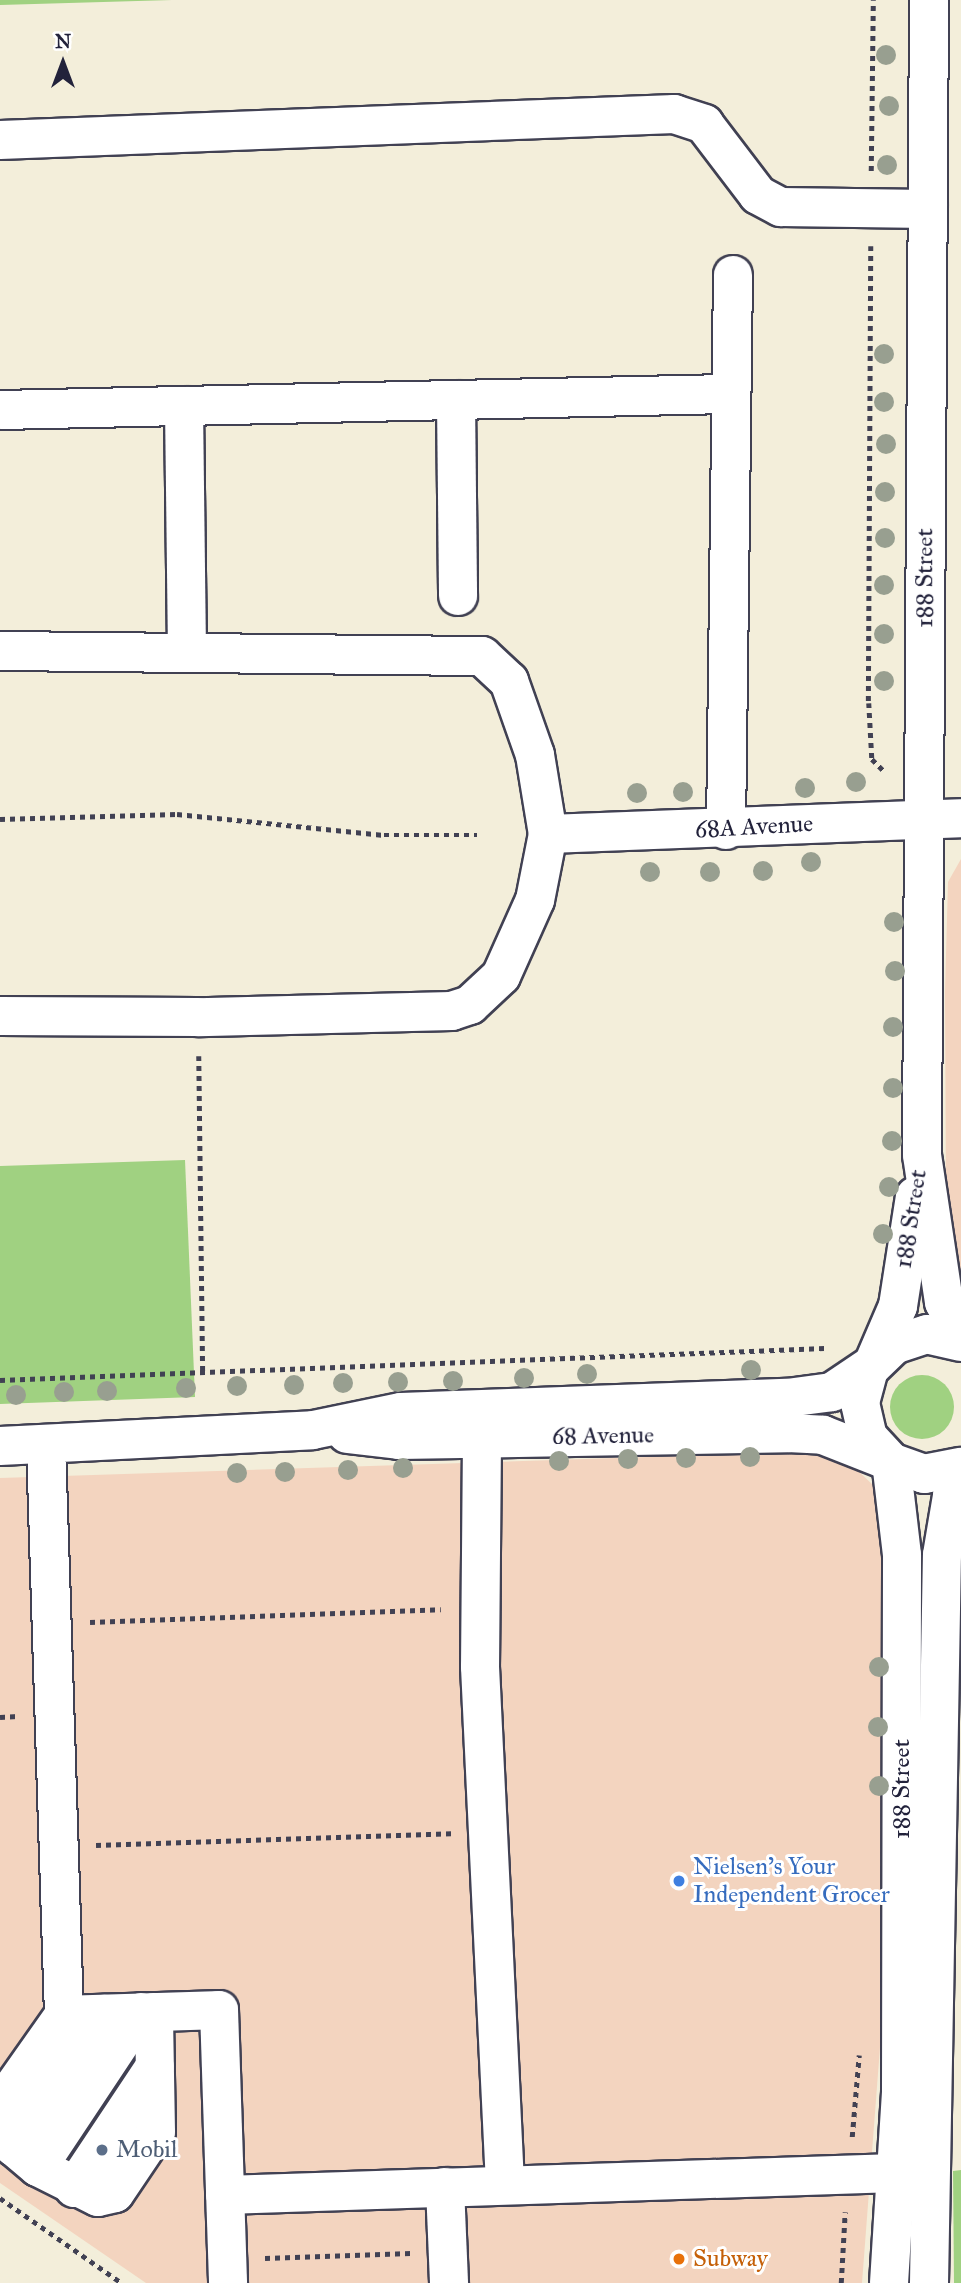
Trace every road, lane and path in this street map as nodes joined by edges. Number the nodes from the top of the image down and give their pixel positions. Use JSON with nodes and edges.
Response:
{"nodes":[{"id":1,"x":873,"y":0,"type":"edge"},
{"id":2,"x":929,"y":0,"type":"edge"},
{"id":3,"x":0,"y":140,"type":"edge"},
{"id":4,"x":871,"y":209,"type":"junction"},
{"id":5,"x":928,"y":209,"type":"junction"},
{"id":6,"x":733,"y":275,"type":"dead end"},
{"id":7,"x":730,"y":394,"type":"junction"},
{"id":8,"x":456,"y":400,"type":"junction"},
{"id":9,"x":184,"y":406,"type":"junction"},
{"id":10,"x":0,"y":411,"type":"edge"},
{"id":11,"x":458,"y":596,"type":"dead end"},
{"id":12,"x":187,"y":650,"type":"junction"},
{"id":13,"x":0,"y":651,"type":"edge"},
{"id":14,"x":886,"y":774,"type":"dead end"},
{"id":15,"x":942,"y":818,"type":"edge"},
{"id":16,"x":0,"y":819,"type":"edge"},
{"id":17,"x":726,"y":830,"type":"junction"},
{"id":18,"x":548,"y":834,"type":"junction"},
{"id":19,"x":477,"y":835,"type":"dead end"},
{"id":20,"x":0,"y":1016,"type":"edge"},
{"id":21,"x":198,"y":1017,"type":"junction"},
{"id":22,"x":922,"y":1155,"type":"junction"},
{"id":23,"x":961,"y":1334,"type":"edge"},
{"id":24,"x":961,"y":1342,"type":"edge"},
{"id":25,"x":834,"y":1343,"type":"dead end"},
{"id":26,"x":873,"y":1363,"type":"junction"},
{"id":27,"x":203,"y":1372,"type":"junction"},
{"id":28,"x":0,"y":1380,"type":"edge"},
{"id":29,"x":313,"y":1430,"type":"junction"},
{"id":30,"x":482,"y":1439,"type":"junction"},
{"id":31,"x":47,"y":1444,"type":"junction"},
{"id":32,"x":0,"y":1446,"type":"edge"},
{"id":33,"x":890,"y":1462,"type":"junction"},
{"id":34,"x":961,"y":1467,"type":"edge"},
{"id":35,"x":961,"y":1482,"type":"edge"},
{"id":36,"x":455,"y":1609,"type":"dead end"},
{"id":37,"x":85,"y":1622,"type":"dead end"},
{"id":38,"x":464,"y":1832,"type":"dead end"},
{"id":39,"x":82,"y":1845,"type":"dead end"},
{"id":40,"x":148,"y":2012,"type":"junction"},
{"id":41,"x":104,"y":2014,"type":"junction"},
{"id":42,"x":64,"y":2015,"type":"junction"},
{"id":43,"x":860,"y":2040,"type":"dead end"},
{"id":44,"x":853,"y":2131,"type":"dead end"},
{"id":45,"x":13,"y":2136,"type":"edge"},
{"id":46,"x":933,"y":2158,"type":"junction"},
{"id":47,"x":896,"y":2173,"type":"junction"},
{"id":48,"x":505,"y":2184,"type":"junction"},
{"id":49,"x":445,"y":2187,"type":"junction"},
{"id":50,"x":225,"y":2195,"type":"junction"},
{"id":51,"x":0,"y":2198,"type":"edge"},
{"id":52,"x":846,"y":2203,"type":"dead end"},
{"id":53,"x":412,"y":2242,"type":"dead end"},
{"id":54,"x":243,"y":2277,"type":"edge"},
{"id":55,"x":122,"y":2283,"type":"edge"},
{"id":56,"x":449,"y":2283,"type":"edge"},
{"id":57,"x":841,"y":2283,"type":"edge"},
{"id":58,"x":889,"y":2283,"type":"edge"},
{"id":59,"x":929,"y":2283,"type":"edge"}],
"edges":[{"from":1,"to":4,"type":"path"},
{"from":2,"to":5,"type":"street","name":"188 Street"},
{"from":3,"to":4,"type":"street"},
{"from":4,"to":5,"type":"street"},
{"from":4,"to":14,"type":"path"},
{"from":5,"to":15,"type":"street","name":"188 Street"},
{"from":6,"to":7,"type":"street"},
{"from":7,"to":8,"type":"street"},
{"from":7,"to":17,"type":"street"},
{"from":8,"to":9,"type":"street"},
{"from":8,"to":11,"type":"street"},
{"from":9,"to":10,"type":"street"},
{"from":9,"to":12,"type":"street"},
{"from":12,"to":13,"type":"street"},
{"from":12,"to":18,"type":"street"},
{"from":15,"to":17,"type":"street","name":"68A Avenue"},
{"from":15,"to":22,"type":"street","name":"188 Street"},
{"from":16,"to":19,"type":"path"},
{"from":17,"to":18,"type":"street","name":"68A Avenue"},
{"from":18,"to":21,"type":"street"},
{"from":20,"to":21,"type":"street"},
{"from":21,"to":27,"type":"path"},
{"from":22,"to":23,"type":"street","name":"188 Street"},
{"from":22,"to":26,"type":"street","name":"188 Street"},
{"from":24,"to":26,"type":"street","name":"68 Avenue"},
{"from":25,"to":27,"type":"path"},
{"from":26,"to":29,"type":"street","name":"68 Avenue"},
{"from":26,"to":33,"type":"street","name":"188 Street"},
{"from":27,"to":28,"type":"path"},
{"from":29,"to":30,"type":"street","name":"68 Avenue"},
{"from":29,"to":31,"type":"street","name":"68 Avenue"},
{"from":30,"to":33,"type":"street","name":"68 Avenue"},
{"from":30,"to":48,"type":"street"},
{"from":31,"to":32,"type":"street","name":"68 Avenue"},
{"from":31,"to":42,"type":"street"},
{"from":33,"to":34,"type":"street","name":"68 Avenue"},
{"from":33,"to":47,"type":"street","name":"188 Street"},
{"from":35,"to":46,"type":"street","name":"188 Street"},
{"from":36,"to":37,"type":"path"},
{"from":38,"to":39,"type":"path"},
{"from":40,"to":41,"type":"street"},
{"from":40,"to":45,"type":"street"},
{"from":40,"to":45,"type":"street"},
{"from":40,"to":50,"type":"street"},
{"from":41,"to":42,"type":"street"},
{"from":41,"to":45,"type":"street"},
{"from":42,"to":45,"type":"street"},
{"from":43,"to":44,"type":"path"},
{"from":46,"to":47,"type":"street"},
{"from":46,"to":59,"type":"street","name":"188 Street"},
{"from":47,"to":48,"type":"street"},
{"from":47,"to":58,"type":"street","name":"188 Street"},
{"from":48,"to":49,"type":"street"},
{"from":49,"to":50,"type":"street"},
{"from":49,"to":56,"type":"street"},
{"from":50,"to":54,"type":"street"},
{"from":51,"to":55,"type":"path"},
{"from":52,"to":57,"type":"path"},
{"from":53,"to":54,"type":"path"}]}
